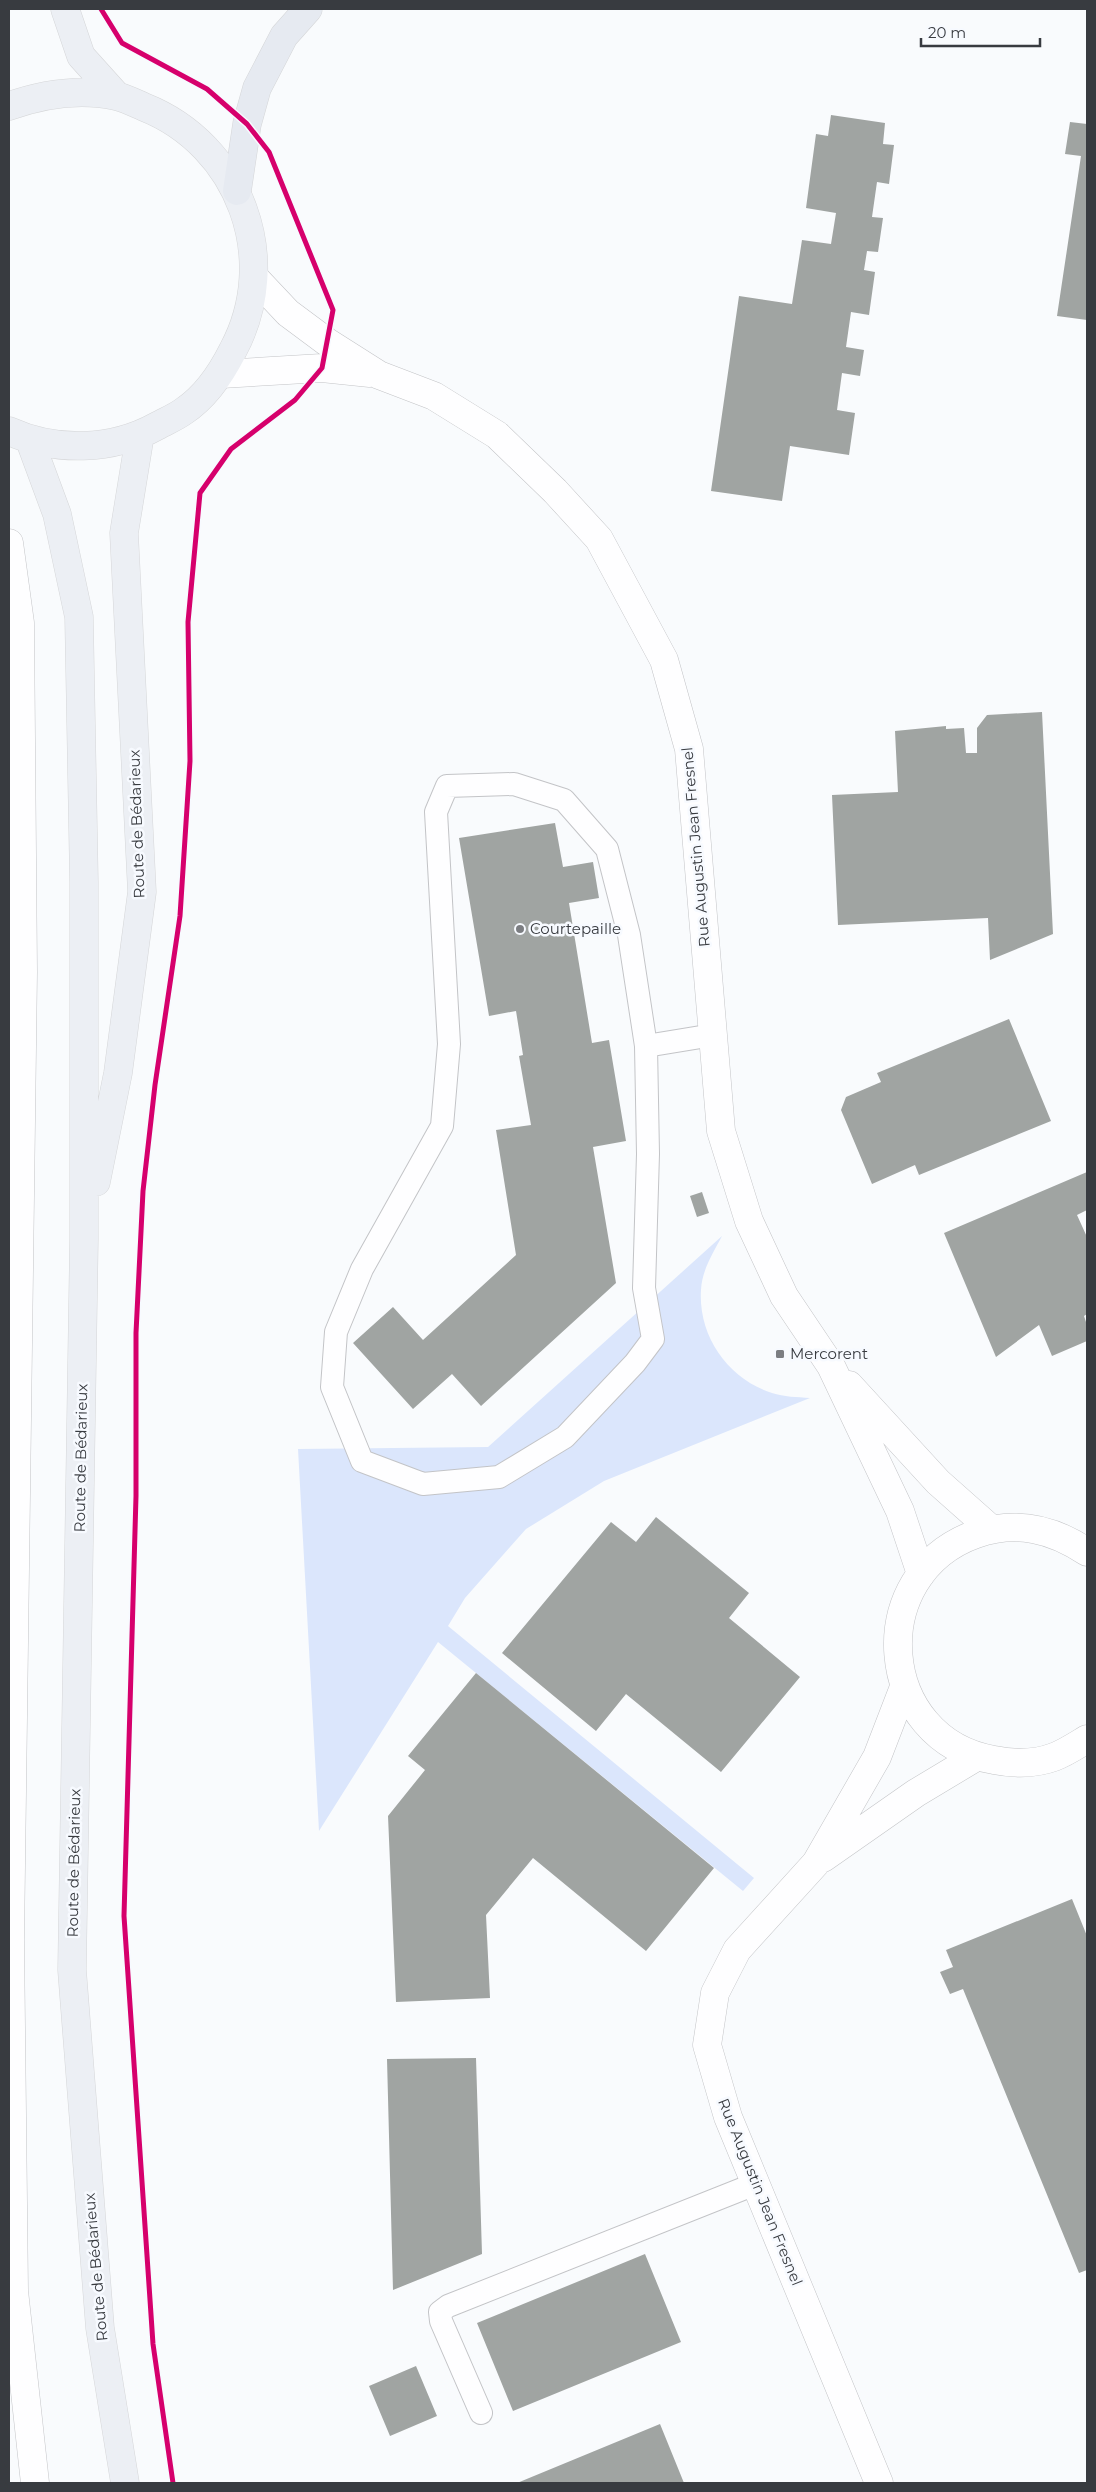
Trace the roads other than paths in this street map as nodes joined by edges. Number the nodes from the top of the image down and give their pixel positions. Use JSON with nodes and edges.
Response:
{"nodes":[{"id":1,"x":65,"y":9,"type":"edge"},
{"id":2,"x":308,"y":9,"type":"edge"},
{"id":3,"x":117,"y":96,"type":"junction"},
{"id":4,"x":9,"y":106,"type":"edge"},
{"id":5,"x":237,"y":191,"type":"junction"},
{"id":6,"x":255,"y":278,"type":"junction"},
{"id":7,"x":221,"y":374,"type":"junction"},
{"id":8,"x":379,"y":375,"type":"junction"},
{"id":9,"x":19,"y":436,"type":"edge"},
{"id":10,"x":140,"y":436,"type":"junction"},
{"id":11,"x":9,"y":544,"type":"edge"},
{"id":12,"x":713,"y":1035,"type":"junction"},
{"id":13,"x":646,"y":1046,"type":"junction"},
{"id":14,"x":84,"y":1239,"type":"junction"},
{"id":15,"x":831,"y":1366,"type":"junction"},
{"id":16,"x":991,"y":1529,"type":"junction"},
{"id":17,"x":1087,"y":1552,"type":"edge"},
{"id":18,"x":921,"y":1574,"type":"junction"},
{"id":19,"x":904,"y":1687,"type":"junction"},
{"id":20,"x":1087,"y":1739,"type":"edge"},
{"id":21,"x":976,"y":1757,"type":"junction"},
{"id":22,"x":816,"y":1863,"type":"junction"},
{"id":23,"x":755,"y":2184,"type":"junction"},
{"id":24,"x":481,"y":2412,"type":"dead end"},
{"id":25,"x":35,"y":2483,"type":"edge"},
{"id":26,"x":125,"y":2483,"type":"edge"},
{"id":27,"x":879,"y":2483,"type":"edge"}],
"edges":[{"from":1,"to":3,"type":"main road"},
{"from":2,"to":5,"type":"highway"},
{"from":3,"to":4,"type":"main road"},
{"from":3,"to":5,"type":"main road"},
{"from":5,"to":6,"type":"main road"},
{"from":6,"to":7,"type":"main road"},
{"from":6,"to":8,"type":"street","name":"Rue Augustin Jean Fresnel"},
{"from":7,"to":8,"type":"street","name":"Rue Augustin Jean Fresnel"},
{"from":7,"to":10,"type":"main road"},
{"from":8,"to":12,"type":"street","name":"Rue Augustin Jean Fresnel"},
{"from":9,"to":10,"type":"main road"},
{"from":9,"to":14,"type":"main road","name":"Route de Bédarieux"},
{"from":10,"to":14,"type":"main road","name":"Route de Bédarieux"},
{"from":11,"to":25,"type":"street"},
{"from":12,"to":13,"type":"lane"},
{"from":12,"to":15,"type":"street","name":"Rue Augustin Jean Fresnel"},
{"from":13,"to":13,"type":"lane"},
{"from":14,"to":26,"type":"main road","name":"Route de Bédarieux"},
{"from":15,"to":16,"type":"street","name":"Rue Augustin Jean Fresnel"},
{"from":15,"to":18,"type":"street","name":"Rue Augustin Jean Fresnel"},
{"from":16,"to":17,"type":"street"},
{"from":16,"to":18,"type":"street"},
{"from":18,"to":19,"type":"street"},
{"from":19,"to":21,"type":"street"},
{"from":19,"to":22,"type":"street","name":"Rue Augustin Jean Fresnel"},
{"from":20,"to":21,"type":"street"},
{"from":21,"to":22,"type":"street","name":"Rue Augustin Jean Fresnel"},
{"from":22,"to":23,"type":"street","name":"Rue Augustin Jean Fresnel"},
{"from":23,"to":24,"type":"lane"},
{"from":23,"to":27,"type":"street","name":"Rue Augustin Jean Fresnel"}]}
